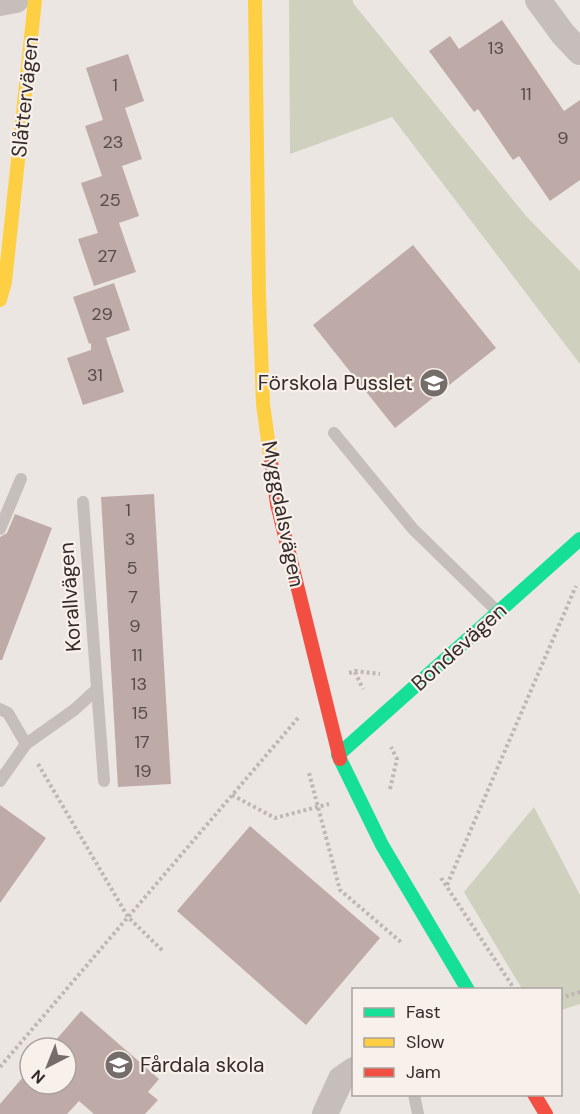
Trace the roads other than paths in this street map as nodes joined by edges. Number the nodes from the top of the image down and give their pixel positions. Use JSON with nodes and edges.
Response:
{"nodes":[{"id":1,"x":16,"y":0,"type":"edge"},
{"id":2,"x":35,"y":0,"type":"edge"},
{"id":3,"x":255,"y":0,"type":"edge"},
{"id":4,"x":538,"y":0,"type":"edge"},
{"id":5,"x":0,"y":3,"type":"edge"},
{"id":6,"x":580,"y":52,"type":"edge"},
{"id":7,"x":0,"y":300,"type":"edge"},
{"id":8,"x":334,"y":433,"type":"dead end"},
{"id":9,"x":21,"y":479,"type":"dead end"},
{"id":10,"x":83,"y":502,"type":"dead end"},
{"id":11,"x":0,"y":529,"type":"edge"},
{"id":12,"x":580,"y":539,"type":"edge"},
{"id":13,"x":498,"y":612,"type":"junction"},
{"id":14,"x":97,"y":689,"type":"junction"},
{"id":15,"x":0,"y":709,"type":"edge"},
{"id":16,"x":26,"y":744,"type":"junction"},
{"id":17,"x":338,"y":755,"type":"junction"},
{"id":18,"x":0,"y":781,"type":"edge"},
{"id":19,"x":104,"y":782,"type":"dead end"},
{"id":20,"x":465,"y":988,"type":"edge"},
{"id":21,"x":352,"y":1071,"type":"edge"},
{"id":22,"x":414,"y":1096,"type":"edge"},
{"id":23,"x":535,"y":1096,"type":"edge"},
{"id":24,"x":325,"y":1114,"type":"edge"},
{"id":25,"x":418,"y":1114,"type":"edge"},
{"id":26,"x":546,"y":1114,"type":"edge"}],
"edges":[{"from":1,"to":5,"type":"street"},
{"from":2,"to":7,"type":"street","name":"Slåttervägen"},
{"from":3,"to":17,"type":"street","name":"Myggdalsvägen"},
{"from":4,"to":6,"type":"street"},
{"from":8,"to":13,"type":"lane"},
{"from":9,"to":11,"type":"lane"},
{"from":10,"to":14,"type":"lane","name":"Korallvägen"},
{"from":12,"to":13,"type":"street","name":"Bondevägen"},
{"from":13,"to":17,"type":"street","name":"Bondevägen"},
{"from":14,"to":16,"type":"lane"},
{"from":14,"to":19,"type":"lane","name":"Korallvägen"},
{"from":15,"to":16,"type":"lane"},
{"from":16,"to":18,"type":"lane"},
{"from":17,"to":20,"type":"street","name":"Myggdalsvägen"},
{"from":21,"to":24,"type":"street"},
{"from":22,"to":25,"type":"lane"},
{"from":23,"to":26,"type":"street"}]}
